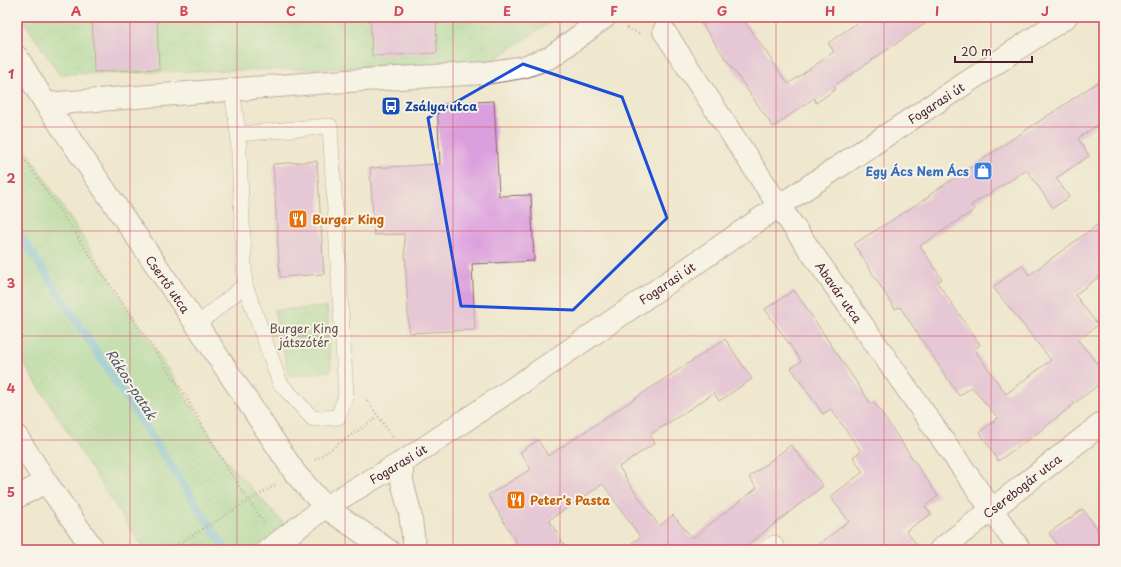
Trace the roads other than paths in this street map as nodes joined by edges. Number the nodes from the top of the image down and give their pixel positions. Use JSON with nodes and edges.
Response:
{"nodes":[{"id":1,"x":604,"y":17,"type":"edge"},
{"id":2,"x":1066,"y":17,"type":"edge"},
{"id":3,"x":664,"y":31,"type":"road end"},
{"id":4,"x":17,"y":57,"type":"edge"},
{"id":5,"x":232,"y":89,"type":"junction"},
{"id":6,"x":46,"y":104,"type":"junction"},
{"id":7,"x":238,"y":134,"type":"junction"},
{"id":8,"x":779,"y":206,"type":"junction"},
{"id":9,"x":245,"y":285,"type":"junction"},
{"id":10,"x":196,"y":325,"type":"junction"},
{"id":11,"x":1104,"y":422,"type":"edge"},
{"id":12,"x":17,"y":437,"type":"edge"},
{"id":13,"x":402,"y":462,"type":"junction"},
{"id":14,"x":46,"y":482,"type":"junction"},
{"id":15,"x":17,"y":497,"type":"edge"},
{"id":16,"x":325,"y":507,"type":"junction"},
{"id":17,"x":992,"y":509,"type":"junction"},
{"id":18,"x":273,"y":547,"type":"edge"},
{"id":19,"x":94,"y":550,"type":"edge"},
{"id":20,"x":388,"y":550,"type":"edge"},
{"id":21,"x":415,"y":550,"type":"edge"},
{"id":22,"x":764,"y":550,"type":"edge"},
{"id":23,"x":779,"y":550,"type":"edge"},
{"id":24,"x":940,"y":550,"type":"edge"},
{"id":25,"x":1020,"y":550,"type":"edge"}],
"edges":[{"from":1,"to":5,"type":"street"},
{"from":2,"to":8,"type":"street","name":"Fogarasi út"},
{"from":3,"to":8,"type":"street","name":"Abavár utca"},
{"from":4,"to":6,"type":"street","name":"Csertő utca"},
{"from":5,"to":6,"type":"street"},
{"from":5,"to":7,"type":"lane"},
{"from":6,"to":10,"type":"street","name":"Csertő utca"},
{"from":7,"to":9,"type":"lane"},
{"from":7,"to":9,"type":"lane"},
{"from":8,"to":13,"type":"street","name":"Fogarasi út"},
{"from":8,"to":17,"type":"street","name":"Abavár utca"},
{"from":9,"to":10,"type":"lane"},
{"from":10,"to":16,"type":"street","name":"Csertő utca"},
{"from":11,"to":17,"type":"street","name":"Cserebogár utca"},
{"from":12,"to":14,"type":"street"},
{"from":13,"to":16,"type":"street","name":"Fogarasi út"},
{"from":13,"to":21,"type":"street"},
{"from":14,"to":15,"type":"street"},
{"from":14,"to":19,"type":"street"},
{"from":16,"to":18,"type":"street","name":"Fogarasi út"},
{"from":16,"to":20,"type":"street","name":"Csertő utca"},
{"from":17,"to":24,"type":"street","name":"Cserebogár utca"},
{"from":17,"to":25,"type":"street","name":"Abavár utca"},
{"from":22,"to":23,"type":"lane"}]}
